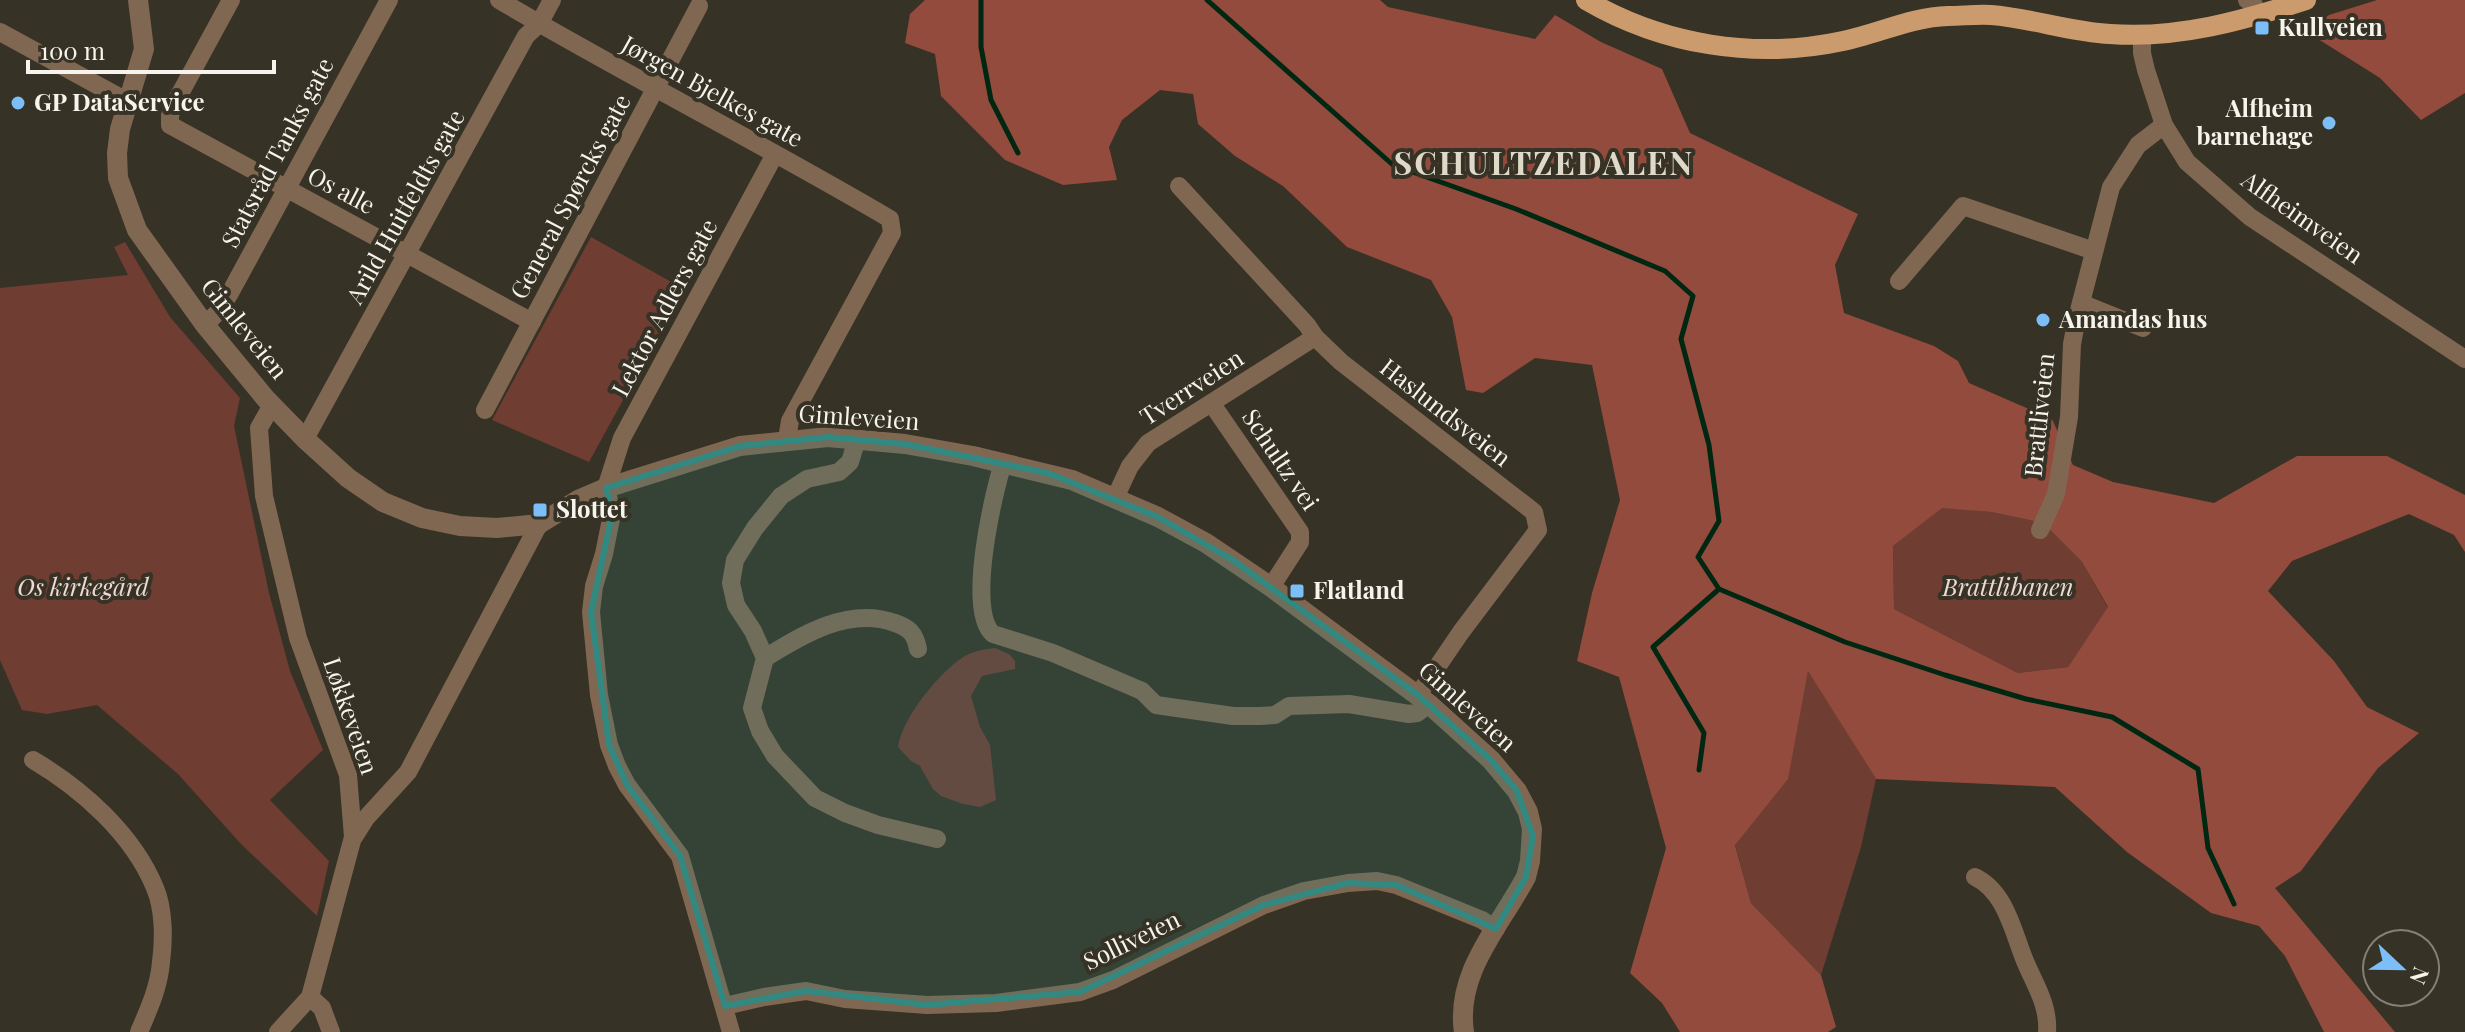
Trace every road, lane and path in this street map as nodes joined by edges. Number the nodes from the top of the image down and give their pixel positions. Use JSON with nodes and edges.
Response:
{"nodes":[{"id":1,"x":138,"y":0,"type":"edge"},
{"id":2,"x":231,"y":0,"type":"edge"},
{"id":3,"x":389,"y":0,"type":"edge"},
{"id":4,"x":499,"y":0,"type":"edge"},
{"id":5,"x":552,"y":0,"type":"edge"},
{"id":6,"x":1586,"y":0,"type":"edge"},
{"id":7,"x":2306,"y":0,"type":"edge"},
{"id":8,"x":699,"y":6,"type":"dead end"},
{"id":9,"x":1940,"y":8,"type":"edge"},
{"id":10,"x":2252,"y":8,"type":"edge"},
{"id":11,"x":539,"y":24,"type":"junction"},
{"id":12,"x":0,"y":32,"type":"edge"},
{"id":13,"x":2142,"y":36,"type":"junction"},
{"id":14,"x":655,"y":90,"type":"junction"},
{"id":15,"x":130,"y":103,"type":"junction"},
{"id":16,"x":2164,"y":125,"type":"junction"},
{"id":17,"x":775,"y":154,"type":"junction"},
{"id":18,"x":1179,"y":186,"type":"dead end"},
{"id":19,"x":285,"y":188,"type":"junction"},
{"id":20,"x":2094,"y":251,"type":"junction"},
{"id":21,"x":408,"y":255,"type":"junction"},
{"id":22,"x":1899,"y":281,"type":"dead end"},
{"id":23,"x":2081,"y":303,"type":"junction"},
{"id":24,"x":532,"y":322,"type":"junction"},
{"id":25,"x":205,"y":325,"type":"junction"},
{"id":26,"x":2143,"y":328,"type":"dead end"},
{"id":27,"x":1315,"y":337,"type":"junction"},
{"id":28,"x":2465,"y":359,"type":"edge"},
{"id":29,"x":1212,"y":404,"type":"junction"},
{"id":30,"x":272,"y":405,"type":"junction"},
{"id":31,"x":485,"y":410,"type":"dead end"},
{"id":32,"x":305,"y":439,"type":"junction"},
{"id":33,"x":787,"y":439,"type":"junction"},
{"id":34,"x":857,"y":439,"type":"junction"},
{"id":35,"x":1003,"y":463,"type":"junction"},
{"id":36,"x":606,"y":488,"type":"junction"},
{"id":37,"x":1115,"y":498,"type":"junction"},
{"id":38,"x":539,"y":524,"type":"junction"},
{"id":39,"x":2040,"y":530,"type":"dead end"},
{"id":40,"x":1271,"y":587,"type":"junction"},
{"id":41,"x":918,"y":649,"type":"dead end"},
{"id":42,"x":765,"y":658,"type":"junction"},
{"id":43,"x":1424,"y":699,"type":"junction"},
{"id":44,"x":33,"y":760,"type":"dead end"},
{"id":45,"x":353,"y":837,"type":"junction"},
{"id":46,"x":937,"y":839,"type":"dead end"},
{"id":47,"x":1975,"y":877,"type":"dead end"},
{"id":48,"x":1496,"y":929,"type":"junction"},
{"id":49,"x":310,"y":997,"type":"junction"},
{"id":50,"x":725,"y":1006,"type":"junction"},
{"id":51,"x":139,"y":1032,"type":"edge"},
{"id":52,"x":278,"y":1032,"type":"edge"},
{"id":53,"x":331,"y":1032,"type":"edge"},
{"id":54,"x":731,"y":1032,"type":"edge"},
{"id":55,"x":1464,"y":1032,"type":"edge"},
{"id":56,"x":2047,"y":1032,"type":"edge"}],
"edges":[{"from":1,"to":15,"type":"street","name":"Gimleveien"},
{"from":2,"to":19,"type":"street","name":"Os alle"},
{"from":3,"to":19,"type":"street","name":"Statsråd Tanks gate"},
{"from":4,"to":11,"type":"street","name":"Jørgen Bjelkes gate"},
{"from":5,"to":11,"type":"street","name":"Arild Huitfeldts gate"},
{"from":6,"to":9,"type":"main road"},
{"from":7,"to":10,"type":"main road"},
{"from":8,"to":14,"type":"street","name":"General Spørcks gate"},
{"from":9,"to":13,"type":"main road"},
{"from":10,"to":13,"type":"main road"},
{"from":11,"to":14,"type":"street","name":"Jørgen Bjelkes gate"},
{"from":11,"to":21,"type":"street","name":"Arild Huitfeldts gate"},
{"from":12,"to":15,"type":"street"},
{"from":13,"to":16,"type":"street","name":"Alfheimveien"},
{"from":14,"to":17,"type":"street","name":"Jørgen Bjelkes gate"},
{"from":14,"to":24,"type":"street","name":"General Spørcks gate"},
{"from":15,"to":25,"type":"street","name":"Gimleveien"},
{"from":16,"to":20,"type":"street","name":"Brattliveien"},
{"from":16,"to":28,"type":"street","name":"Alfheimveien"},
{"from":17,"to":33,"type":"street","name":"Jørgen Bjelkes gate"},
{"from":17,"to":36,"type":"street","name":"Lektor Adlers gate"},
{"from":18,"to":27,"type":"street","name":"Haslundsveien"},
{"from":19,"to":21,"type":"street","name":"Os alle"},
{"from":19,"to":25,"type":"street","name":"Statsråd Tanks gate"},
{"from":20,"to":22,"type":"street"},
{"from":20,"to":23,"type":"street","name":"Brattliveien"},
{"from":21,"to":24,"type":"street","name":"Os alle"},
{"from":21,"to":32,"type":"street","name":"Arild Huitfeldts gate"},
{"from":23,"to":26,"type":"street"},
{"from":23,"to":39,"type":"street","name":"Brattliveien"},
{"from":24,"to":31,"type":"street","name":"General Spørcks gate"},
{"from":25,"to":30,"type":"street","name":"Gimleveien"},
{"from":27,"to":29,"type":"street","name":"Tverrveien"},
{"from":27,"to":43,"type":"street","name":"Haslundsveien"},
{"from":29,"to":37,"type":"street","name":"Tverrveien"},
{"from":29,"to":40,"type":"street","name":"Schultz vei"},
{"from":30,"to":32,"type":"street","name":"Gimleveien"},
{"from":30,"to":45,"type":"street","name":"Løkkeveien"},
{"from":32,"to":38,"type":"street","name":"Gimleveien"},
{"from":33,"to":34,"type":"street","name":"Gimleveien"},
{"from":33,"to":36,"type":"street","name":"Gimleveien"},
{"from":34,"to":35,"type":"street","name":"Gimleveien"},
{"from":34,"to":42,"type":"street"},
{"from":35,"to":37,"type":"street","name":"Gimleveien"},
{"from":35,"to":43,"type":"street"},
{"from":36,"to":38,"type":"street","name":"Gimleveien"},
{"from":36,"to":50,"type":"street"},
{"from":37,"to":40,"type":"street","name":"Gimleveien"},
{"from":38,"to":45,"type":"street"},
{"from":40,"to":43,"type":"street","name":"Gimleveien"},
{"from":41,"to":42,"type":"street"},
{"from":42,"to":46,"type":"street"},
{"from":43,"to":48,"type":"street","name":"Gimleveien"},
{"from":44,"to":51,"type":"street"},
{"from":45,"to":49,"type":"street","name":"Løkkeveien"},
{"from":47,"to":56,"type":"street"},
{"from":48,"to":50,"type":"street","name":"Solliveien"},
{"from":48,"to":55,"type":"street","name":"Gimleveien"},
{"from":49,"to":52,"type":"street","name":"Løkkeveien"},
{"from":49,"to":53,"type":"street"},
{"from":50,"to":54,"type":"street"}]}
